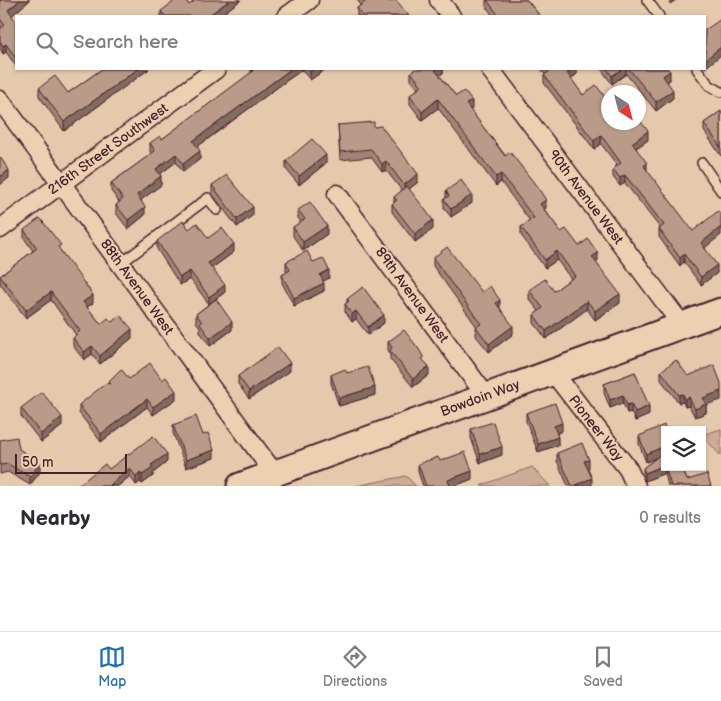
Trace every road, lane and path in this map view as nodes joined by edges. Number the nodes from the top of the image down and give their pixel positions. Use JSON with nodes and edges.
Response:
{"nodes":[{"id":1,"x":310,"y":0,"type":"edge"},
{"id":2,"x":439,"y":0,"type":"edge"},
{"id":3,"x":647,"y":0,"type":"edge"},
{"id":4,"x":289,"y":15,"type":"edge"},
{"id":5,"x":450,"y":15,"type":"edge"},
{"id":6,"x":657,"y":15,"type":"edge"},
{"id":7,"x":215,"y":70,"type":"edge"},
{"id":8,"x":491,"y":70,"type":"edge"},
{"id":9,"x":698,"y":70,"type":"edge"},
{"id":10,"x":721,"y":92,"type":"edge"},
{"id":11,"x":0,"y":100,"type":"edge"},
{"id":12,"x":702,"y":163,"type":"dead end"},
{"id":13,"x":61,"y":184,"type":"junction"},
{"id":14,"x":721,"y":191,"type":"edge"},
{"id":15,"x":337,"y":194,"type":"dead end"},
{"id":16,"x":217,"y":210,"type":"dead end"},
{"id":17,"x":0,"y":229,"type":"edge"},
{"id":18,"x":120,"y":264,"type":"junction"},
{"id":19,"x":721,"y":311,"type":"edge"},
{"id":20,"x":682,"y":325,"type":"junction"},
{"id":21,"x":553,"y":372,"type":"junction"},
{"id":22,"x":486,"y":396,"type":"junction"},
{"id":23,"x":274,"y":473,"type":"junction"},
{"id":24,"x":240,"y":486,"type":"edge"},
{"id":25,"x":636,"y":486,"type":"edge"}],
"edges":[{"from":1,"to":4,"type":"street"},
{"from":2,"to":5,"type":"street"},
{"from":3,"to":6,"type":"lane"},
{"from":7,"to":13,"type":"street","name":"216th Street Southwest"},
{"from":8,"to":20,"type":"street","name":"90th Avenue West"},
{"from":9,"to":10,"type":"lane"},
{"from":11,"to":13,"type":"street","name":"88th Avenue West"},
{"from":12,"to":14,"type":"lane"},
{"from":13,"to":17,"type":"street","name":"216th Street Southwest"},
{"from":13,"to":18,"type":"street","name":"88th Avenue West"},
{"from":15,"to":22,"type":"street","name":"89th Avenue West"},
{"from":16,"to":18,"type":"lane"},
{"from":18,"to":23,"type":"street","name":"88th Avenue West"},
{"from":19,"to":20,"type":"street","name":"Bowdoin Way"},
{"from":20,"to":21,"type":"street","name":"Bowdoin Way"},
{"from":21,"to":22,"type":"street","name":"Bowdoin Way"},
{"from":21,"to":25,"type":"street","name":"Pioneer Way"},
{"from":22,"to":23,"type":"street","name":"Bowdoin Way"},
{"from":23,"to":24,"type":"street","name":"Bowdoin Way"}]}
